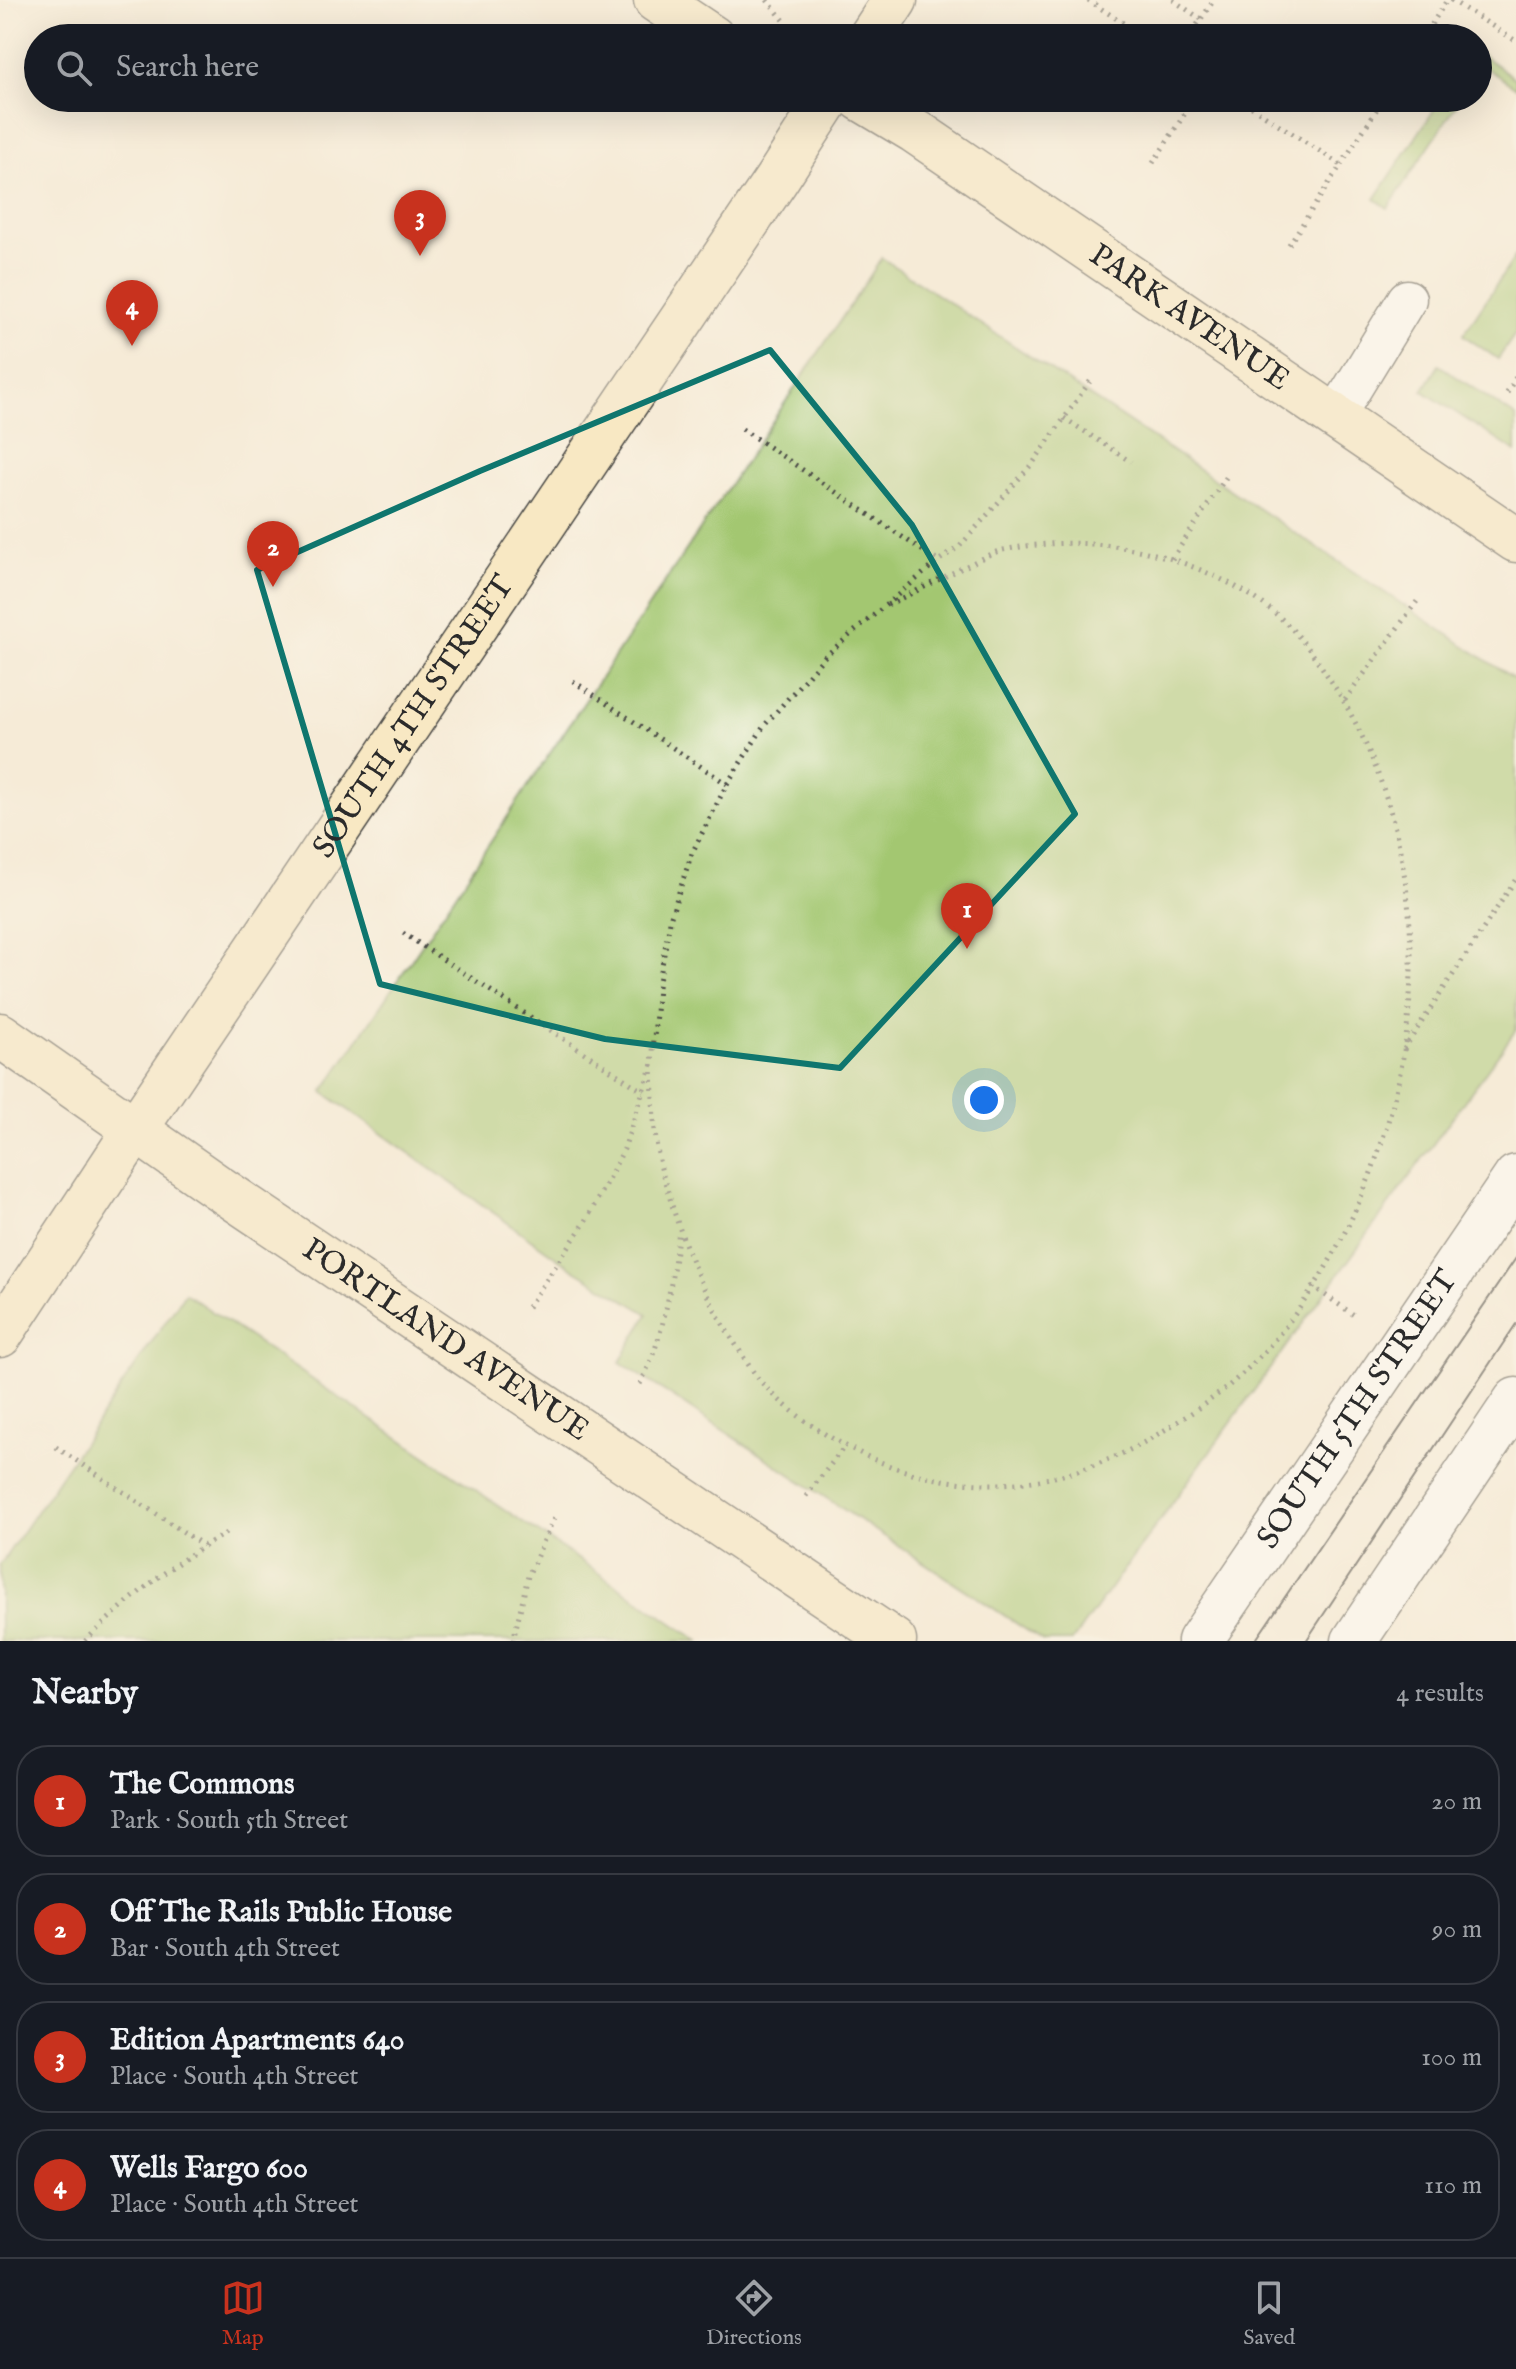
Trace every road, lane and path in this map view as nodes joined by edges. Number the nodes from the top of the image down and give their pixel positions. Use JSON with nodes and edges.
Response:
{"nodes":[{"id":1,"x":656,"y":0,"type":"edge"},
{"id":2,"x":767,"y":0,"type":"edge"},
{"id":3,"x":895,"y":0,"type":"edge"},
{"id":4,"x":1088,"y":0,"type":"edge"},
{"id":5,"x":1173,"y":0,"type":"edge"},
{"id":6,"x":1214,"y":0,"type":"edge"},
{"id":7,"x":1449,"y":0,"type":"edge"},
{"id":8,"x":1201,"y":19,"type":"junction"},
{"id":9,"x":692,"y":24,"type":"edge"},
{"id":10,"x":787,"y":24,"type":"edge"},
{"id":11,"x":879,"y":24,"type":"edge"},
{"id":12,"x":1125,"y":24,"type":"edge"},
{"id":13,"x":1198,"y":24,"type":"edge"},
{"id":14,"x":1433,"y":24,"type":"edge"},
{"id":15,"x":1488,"y":24,"type":"edge"},
{"id":16,"x":1492,"y":26,"type":"edge"},
{"id":17,"x":1516,"y":41,"type":"edge"},
{"id":18,"x":820,"y":112,"type":"edge"},
{"id":19,"x":883,"y":112,"type":"edge"},
{"id":20,"x":1186,"y":112,"type":"edge"},
{"id":21,"x":1260,"y":112,"type":"edge"},
{"id":22,"x":1375,"y":112,"type":"edge"},
{"id":23,"x":1153,"y":163,"type":"dead end"},
{"id":24,"x":1341,"y":165,"type":"junction"},
{"id":25,"x":1286,"y":249,"type":"dead end"},
{"id":26,"x":1407,"y":299,"type":"dead end"},
{"id":27,"x":1516,"y":377,"type":"edge"},
{"id":28,"x":1091,"y":380,"type":"dead end"},
{"id":29,"x":1507,"y":393,"type":"dead end"},
{"id":30,"x":1335,"y":417,"type":"junction"},
{"id":31,"x":1064,"y":418,"type":"junction"},
{"id":32,"x":742,"y":429,"type":"dead end"},
{"id":33,"x":1131,"y":462,"type":"dead end"},
{"id":34,"x":1229,"y":473,"type":"dead end"},
{"id":35,"x":1516,"y":540,"type":"edge"},
{"id":36,"x":1172,"y":559,"type":"junction"},
{"id":37,"x":938,"y":561,"type":"junction"},
{"id":38,"x":1418,"y":600,"type":"dead end"},
{"id":39,"x":887,"y":605,"type":"junction"},
{"id":40,"x":573,"y":681,"type":"dead end"},
{"id":41,"x":1345,"y":700,"type":"junction"},
{"id":42,"x":727,"y":784,"type":"junction"},
{"id":43,"x":1516,"y":879,"type":"edge"},
{"id":44,"x":403,"y":933,"type":"dead end"},
{"id":45,"x":0,"y":1035,"type":"edge"},
{"id":46,"x":1403,"y":1050,"type":"junction"},
{"id":47,"x":652,"y":1064,"type":"junction"},
{"id":48,"x":644,"y":1092,"type":"junction"},
{"id":49,"x":135,"y":1130,"type":"junction"},
{"id":50,"x":1516,"y":1177,"type":"edge"},
{"id":51,"x":679,"y":1229,"type":"junction"},
{"id":52,"x":1312,"y":1286,"type":"junction"},
{"id":53,"x":528,"y":1307,"type":"dead end"},
{"id":54,"x":1354,"y":1315,"type":"dead end"},
{"id":55,"x":0,"y":1335,"type":"edge"},
{"id":56,"x":640,"y":1384,"type":"dead end"},
{"id":57,"x":1516,"y":1400,"type":"edge"},
{"id":58,"x":845,"y":1446,"type":"junction"},
{"id":59,"x":56,"y":1447,"type":"dead end"},
{"id":60,"x":806,"y":1496,"type":"dead end"},
{"id":61,"x":554,"y":1518,"type":"dead end"},
{"id":62,"x":228,"y":1532,"type":"dead end"},
{"id":63,"x":203,"y":1545,"type":"junction"},
{"id":64,"x":85,"y":1641,"type":"edge"},
{"id":65,"x":513,"y":1641,"type":"edge"},
{"id":66,"x":894,"y":1641,"type":"edge"},
{"id":67,"x":1200,"y":1641,"type":"edge"},
{"id":68,"x":1354,"y":1641,"type":"edge"}],
"edges":[{"from":1,"to":9,"type":"street"},
{"from":2,"to":10,"type":"path"},
{"from":3,"to":11,"type":"street"},
{"from":4,"to":12,"type":"path"},
{"from":5,"to":8,"type":"path"},
{"from":6,"to":8,"type":"path"},
{"from":7,"to":14,"type":"path"},
{"from":7,"to":15,"type":"path"},
{"from":8,"to":13,"type":"path"},
{"from":16,"to":17,"type":"path"},
{"from":18,"to":49,"type":"street","name":"SOUTH 4TH STREET"},
{"from":19,"to":30,"type":"street","name":"PARK AVENUE"},
{"from":20,"to":23,"type":"path"},
{"from":21,"to":24,"type":"path"},
{"from":22,"to":24,"type":"path"},
{"from":24,"to":25,"type":"path"},
{"from":26,"to":30,"type":"lane"},
{"from":27,"to":29,"type":"path"},
{"from":28,"to":31,"type":"path"},
{"from":30,"to":35,"type":"street","name":"PARK AVENUE"},
{"from":31,"to":33,"type":"path"},
{"from":31,"to":37,"type":"path"},
{"from":32,"to":37,"type":"path"},
{"from":34,"to":36,"type":"path"},
{"from":36,"to":39,"type":"path"},
{"from":36,"to":41,"type":"path"},
{"from":37,"to":39,"type":"path"},
{"from":38,"to":41,"type":"path"},
{"from":39,"to":42,"type":"path"},
{"from":40,"to":42,"type":"path"},
{"from":41,"to":46,"type":"path"},
{"from":42,"to":47,"type":"path"},
{"from":43,"to":46,"type":"path"},
{"from":44,"to":48,"type":"path"},
{"from":45,"to":49,"type":"street","name":"PORTLAND AVENUE"},
{"from":46,"to":52,"type":"path"},
{"from":47,"to":48,"type":"path"},
{"from":47,"to":51,"type":"path"},
{"from":48,"to":53,"type":"path"},
{"from":49,"to":55,"type":"street","name":"SOUTH 4TH STREET"},
{"from":49,"to":66,"type":"street","name":"PORTLAND AVENUE"},
{"from":50,"to":67,"type":"street","name":"SOUTH 5TH STREET"},
{"from":51,"to":56,"type":"path"},
{"from":51,"to":58,"type":"path"},
{"from":52,"to":54,"type":"path"},
{"from":52,"to":58,"type":"path"},
{"from":57,"to":68,"type":"street"},
{"from":58,"to":60,"type":"path"},
{"from":59,"to":63,"type":"path"},
{"from":61,"to":65,"type":"path"},
{"from":62,"to":63,"type":"path"},
{"from":63,"to":64,"type":"path"}]}
